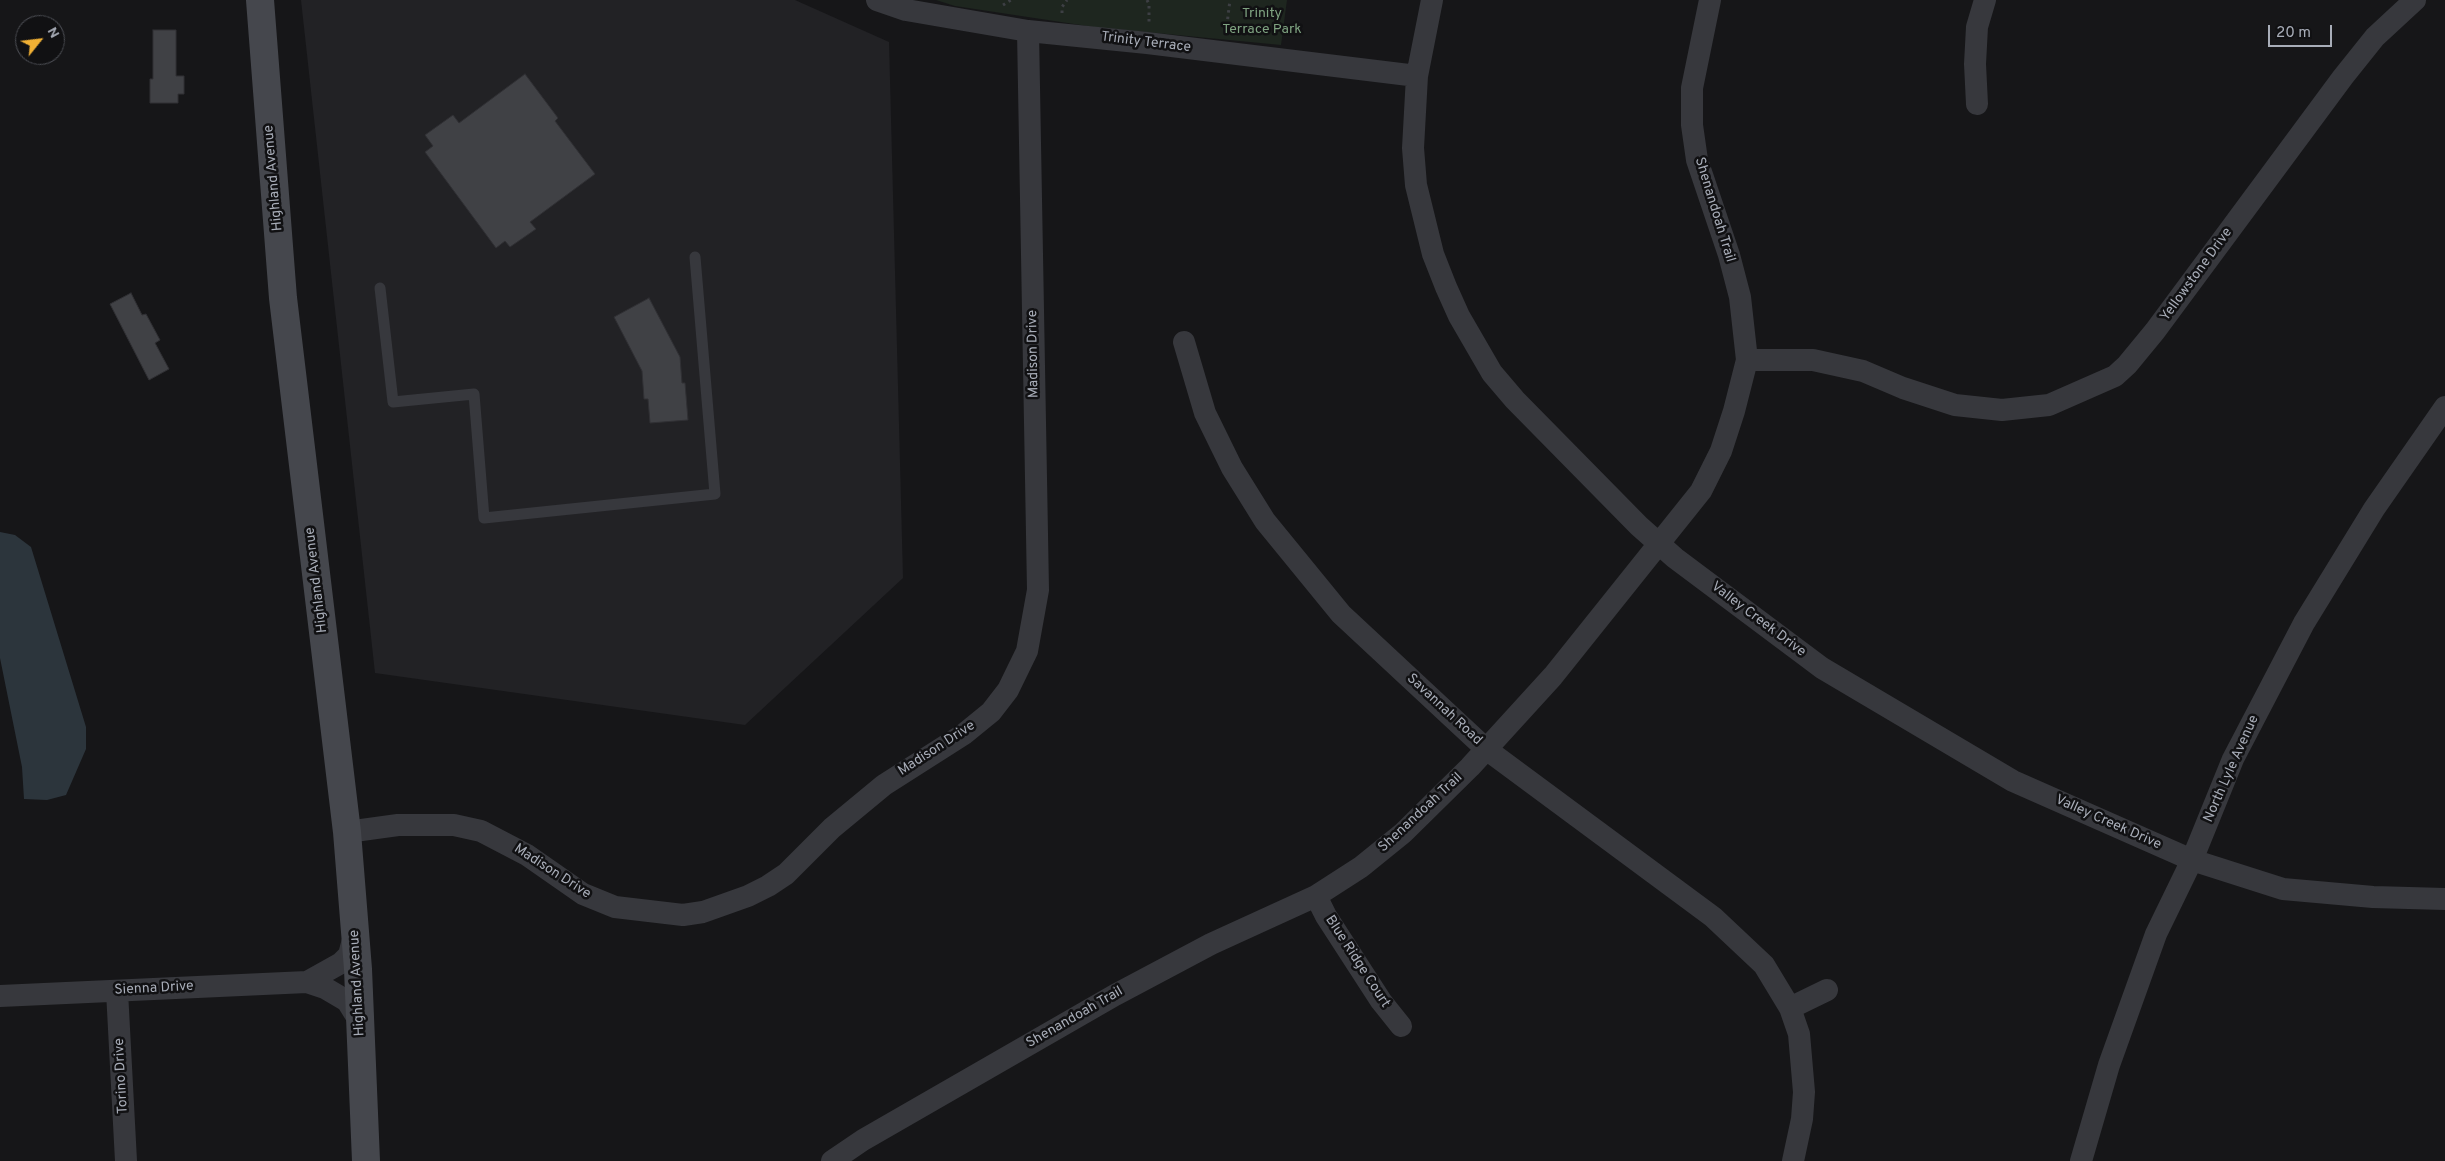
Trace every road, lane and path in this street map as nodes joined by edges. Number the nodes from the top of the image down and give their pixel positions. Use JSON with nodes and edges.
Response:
{"nodes":[{"id":1,"x":260,"y":0,"type":"edge"},
{"id":2,"x":878,"y":0,"type":"edge"},
{"id":3,"x":1230,"y":0,"type":"edge"},
{"id":4,"x":1432,"y":0,"type":"edge"},
{"id":5,"x":1710,"y":0,"type":"edge"},
{"id":6,"x":1985,"y":0,"type":"edge"},
{"id":7,"x":2414,"y":0,"type":"edge"},
{"id":8,"x":1028,"y":31,"type":"junction"},
{"id":9,"x":1227,"y":53,"type":"junction"},
{"id":10,"x":1417,"y":76,"type":"junction"},
{"id":11,"x":1977,"y":104,"type":"dead end"},
{"id":12,"x":695,"y":257,"type":"dead end"},
{"id":13,"x":380,"y":288,"type":"dead end"},
{"id":14,"x":1184,"y":342,"type":"dead end"},
{"id":15,"x":1747,"y":360,"type":"junction"},
{"id":16,"x":2445,"y":407,"type":"edge"},
{"id":17,"x":1660,"y":544,"type":"junction"},
{"id":18,"x":1486,"y":749,"type":"junction"},
{"id":19,"x":347,"y":832,"type":"junction"},
{"id":20,"x":2192,"y":860,"type":"junction"},
{"id":21,"x":1316,"y":896,"type":"junction"},
{"id":22,"x":2445,"y":899,"type":"edge"},
{"id":23,"x":355,"y":932,"type":"junction"},
{"id":24,"x":307,"y":982,"type":"junction"},
{"id":25,"x":1827,"y":990,"type":"dead end"},
{"id":26,"x":118,"y":991,"type":"junction"},
{"id":27,"x":0,"y":996,"type":"edge"},
{"id":28,"x":1790,"y":1008,"type":"junction"},
{"id":29,"x":360,"y":1022,"type":"junction"},
{"id":30,"x":1401,"y":1026,"type":"dead end"},
{"id":31,"x":126,"y":1161,"type":"edge"},
{"id":32,"x":366,"y":1161,"type":"edge"},
{"id":33,"x":832,"y":1161,"type":"edge"},
{"id":34,"x":1793,"y":1161,"type":"edge"},
{"id":35,"x":2081,"y":1161,"type":"edge"}],
"edges":[{"from":1,"to":19,"type":"main road","name":"Highland Avenue"},
{"from":2,"to":8,"type":"street","name":"Trinity Terrace"},
{"from":3,"to":9,"type":"path"},
{"from":4,"to":10,"type":"street","name":"Valley Creek Drive"},
{"from":5,"to":15,"type":"street","name":"Shenandoah Trail"},
{"from":6,"to":11,"type":"street"},
{"from":7,"to":15,"type":"street","name":"Yellowstone Drive"},
{"from":8,"to":9,"type":"street","name":"Trinity Terrace"},
{"from":8,"to":19,"type":"street","name":"Madison Drive"},
{"from":9,"to":10,"type":"street","name":"Trinity Terrace"},
{"from":10,"to":17,"type":"street","name":"Valley Creek Drive"},
{"from":12,"to":13,"type":"lane"},
{"from":14,"to":18,"type":"street","name":"Savannah Road"},
{"from":15,"to":17,"type":"street","name":"Shenandoah Trail"},
{"from":16,"to":20,"type":"street","name":"North Lyle Avenue"},
{"from":17,"to":18,"type":"street","name":"Shenandoah Trail"},
{"from":17,"to":20,"type":"street","name":"Valley Creek Drive"},
{"from":18,"to":21,"type":"street","name":"Shenandoah Trail"},
{"from":18,"to":28,"type":"street","name":"Savannah Road"},
{"from":19,"to":23,"type":"main road","name":"Highland Avenue"},
{"from":20,"to":22,"type":"street","name":"Valley Creek Drive"},
{"from":20,"to":35,"type":"street","name":"North Lyle Avenue"},
{"from":21,"to":30,"type":"street","name":"Blue Ridge Court"},
{"from":21,"to":33,"type":"street","name":"Shenandoah Trail"},
{"from":23,"to":24,"type":"street"},
{"from":23,"to":29,"type":"main road","name":"Highland Avenue"},
{"from":24,"to":26,"type":"street","name":"Sienna Drive"},
{"from":24,"to":29,"type":"street"},
{"from":25,"to":28,"type":"street"},
{"from":26,"to":27,"type":"street","name":"Sienna Drive"},
{"from":26,"to":31,"type":"street","name":"Torino Drive"},
{"from":28,"to":34,"type":"street","name":"Savannah Road"},
{"from":29,"to":32,"type":"main road","name":"Highland Avenue"}]}
